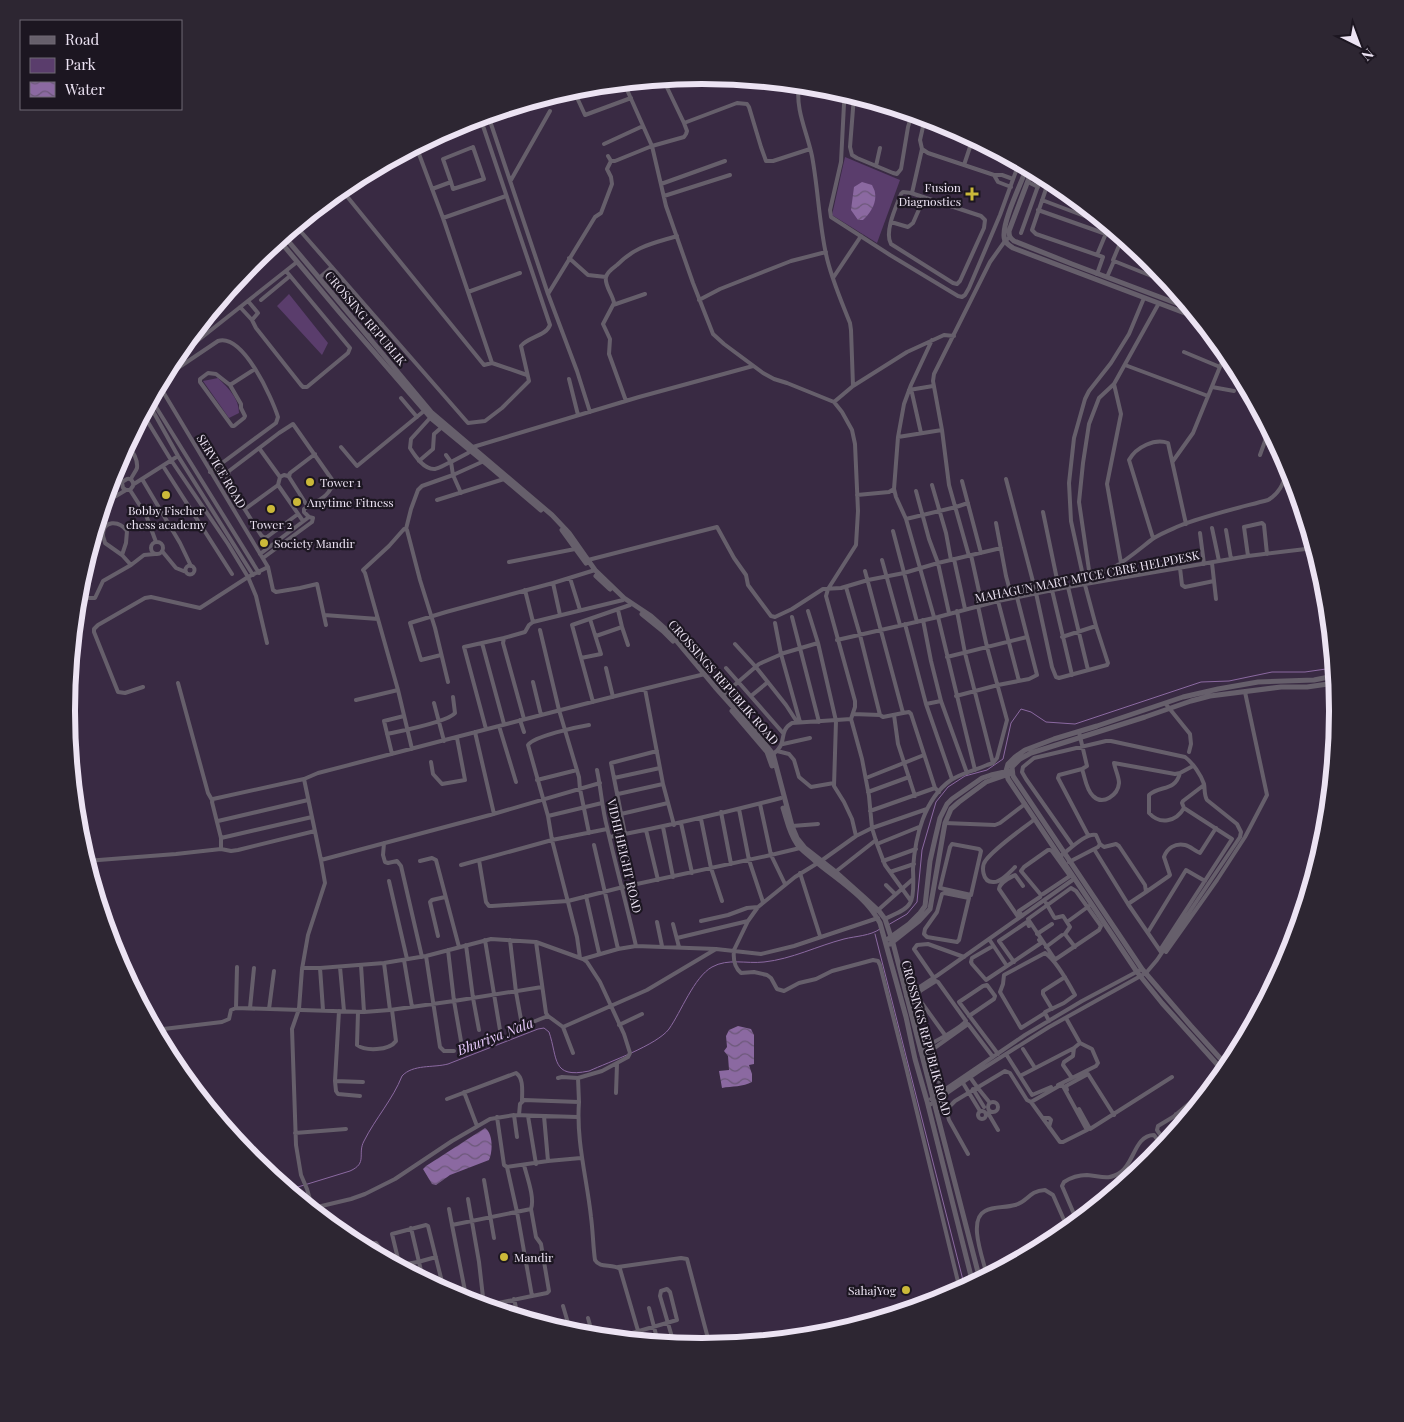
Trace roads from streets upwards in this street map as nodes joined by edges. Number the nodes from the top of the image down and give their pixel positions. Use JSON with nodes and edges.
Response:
{"nodes":[{"id":1,"x":666,"y":85,"type":"edge"},
{"id":2,"x":627,"y":88,"type":"edge"},
{"id":3,"x":799,"y":92,"type":"edge"},
{"id":4,"x":577,"y":97,"type":"edge"},
{"id":5,"x":631,"y":98,"type":"junction"},
{"id":6,"x":844,"y":101,"type":"edge"},
{"id":7,"x":854,"y":103,"type":"edge"},
{"id":8,"x":550,"y":111,"type":"dead end"},
{"id":9,"x":910,"y":119,"type":"edge"},
{"id":10,"x":490,"y":121,"type":"edge"},
{"id":11,"x":684,"y":123,"type":"junction"},
{"id":12,"x":482,"y":124,"type":"edge"},
{"id":13,"x":923,"y":125,"type":"edge"},
{"id":14,"x":643,"y":126,"type":"junction"},
{"id":15,"x":604,"y":144,"type":"dead end"},
{"id":16,"x":971,"y":145,"type":"edge"},
{"id":17,"x":652,"y":146,"type":"junction"},
{"id":18,"x":880,"y":148,"type":"dead end"},
{"id":19,"x":810,"y":149,"type":"junction"},
{"id":20,"x":922,"y":149,"type":"junction"},
{"id":21,"x":419,"y":152,"type":"edge"},
{"id":22,"x":608,"y":156,"type":"dead end"},
{"id":23,"x":611,"y":161,"type":"junction"},
{"id":24,"x":725,"y":162,"type":"dead end"},
{"id":25,"x":964,"y":165,"type":"junction"},
{"id":26,"x":876,"y":166,"type":"junction"},
{"id":27,"x":1017,"y":169,"type":"edge"},
{"id":28,"x":1024,"y":174,"type":"edge"},
{"id":29,"x":730,"y":175,"type":"dead end"},
{"id":30,"x":994,"y":175,"type":"junction"},
{"id":31,"x":1030,"y":177,"type":"edge"},
{"id":32,"x":1014,"y":179,"type":"junction"},
{"id":33,"x":511,"y":180,"type":"junction"},
{"id":34,"x":451,"y":182,"type":"junction"},
{"id":35,"x":1028,"y":182,"type":"junction"},
{"id":36,"x":1039,"y":183,"type":"edge"},
{"id":37,"x":661,"y":184,"type":"junction"},
{"id":38,"x":1011,"y":187,"type":"junction"},
{"id":39,"x":1038,"y":187,"type":"junction"},
{"id":40,"x":1046,"y":188,"type":"edge"},
{"id":41,"x":432,"y":189,"type":"junction"},
{"id":42,"x":912,"y":194,"type":"junction"},
{"id":43,"x":346,"y":195,"type":"edge"},
{"id":44,"x":506,"y":196,"type":"junction"},
{"id":45,"x":664,"y":196,"type":"junction"},
{"id":46,"x":924,"y":198,"type":"junction"},
{"id":47,"x":1042,"y":200,"type":"junction"},
{"id":48,"x":1038,"y":210,"type":"junction"},
{"id":49,"x":820,"y":211,"type":"junction"},
{"id":50,"x":830,"y":214,"type":"junction"},
{"id":51,"x":1000,"y":215,"type":"junction"},
{"id":52,"x":1088,"y":217,"type":"edge"},
{"id":53,"x":443,"y":218,"type":"junction"},
{"id":54,"x":1007,"y":219,"type":"junction"},
{"id":55,"x":891,"y":222,"type":"junction"},
{"id":56,"x":1012,"y":224,"type":"junction"},
{"id":57,"x":1103,"y":230,"type":"edge"},
{"id":58,"x":300,"y":231,"type":"edge"},
{"id":59,"x":1021,"y":233,"type":"dead end"},
{"id":60,"x":1106,"y":233,"type":"edge"},
{"id":61,"x":677,"y":236,"type":"junction"},
{"id":62,"x":861,"y":236,"type":"junction"},
{"id":63,"x":1007,"y":239,"type":"junction"},
{"id":64,"x":288,"y":241,"type":"edge"},
{"id":65,"x":1119,"y":244,"type":"edge"},
{"id":66,"x":283,"y":245,"type":"edge"},
{"id":67,"x":826,"y":252,"type":"junction"},
{"id":68,"x":1097,"y":255,"type":"junction"},
{"id":69,"x":569,"y":258,"type":"junction"},
{"id":70,"x":1114,"y":260,"type":"junction"},
{"id":71,"x":297,"y":262,"type":"junction"},
{"id":72,"x":332,"y":267,"type":"junction"},
{"id":73,"x":286,"y":271,"type":"junction"},
{"id":74,"x":520,"y":273,"type":"dead end"},
{"id":75,"x":1097,"y":274,"type":"junction"},
{"id":76,"x":290,"y":276,"type":"junction"},
{"id":77,"x":1153,"y":276,"type":"edge"},
{"id":78,"x":606,"y":277,"type":"junction"},
{"id":79,"x":1107,"y":277,"type":"junction"},
{"id":80,"x":319,"y":278,"type":"junction"},
{"id":81,"x":833,"y":278,"type":"junction"},
{"id":82,"x":468,"y":292,"type":"junction"},
{"id":83,"x":258,"y":293,"type":"junction"},
{"id":84,"x":548,"y":294,"type":"junction"},
{"id":85,"x":646,"y":294,"type":"dead end"},
{"id":86,"x":962,"y":296,"type":"junction"},
{"id":87,"x":1144,"y":298,"type":"junction"},
{"id":88,"x":699,"y":300,"type":"junction"},
{"id":89,"x":248,"y":301,"type":"junction"},
{"id":90,"x":1176,"y":301,"type":"edge"},
{"id":91,"x":969,"y":303,"type":"junction"},
{"id":92,"x":1159,"y":303,"type":"junction"},
{"id":93,"x":613,"y":305,"type":"junction"},
{"id":94,"x":240,"y":307,"type":"junction"},
{"id":95,"x":1186,"y":313,"type":"edge"},
{"id":96,"x":252,"y":320,"type":"junction"},
{"id":97,"x":382,"y":324,"type":"junction"},
{"id":98,"x":368,"y":336,"type":"junction"},
{"id":99,"x":954,"y":336,"type":"junction"},
{"id":100,"x":932,"y":340,"type":"junction"},
{"id":101,"x":196,"y":342,"type":"edge"},
{"id":102,"x":1184,"y":352,"type":"dead end"},
{"id":103,"x":1222,"y":362,"type":"edge"},
{"id":104,"x":492,"y":363,"type":"junction"},
{"id":105,"x":1125,"y":365,"type":"junction"},
{"id":106,"x":753,"y":366,"type":"junction"},
{"id":107,"x":1220,"y":367,"type":"junction"},
{"id":108,"x":178,"y":368,"type":"edge"},
{"id":109,"x":255,"y":369,"type":"junction"},
{"id":110,"x":527,"y":375,"type":"junction"},
{"id":111,"x":569,"y":379,"type":"dead end"},
{"id":112,"x":1114,"y":384,"type":"junction"},
{"id":113,"x":230,"y":386,"type":"junction"},
{"id":114,"x":853,"y":386,"type":"junction"},
{"id":115,"x":933,"y":386,"type":"junction"},
{"id":116,"x":1212,"y":387,"type":"junction"},
{"id":117,"x":909,"y":390,"type":"junction"},
{"id":118,"x":163,"y":391,"type":"edge"},
{"id":119,"x":1234,"y":391,"type":"dead end"},
{"id":120,"x":1208,"y":396,"type":"junction"},
{"id":121,"x":401,"y":398,"type":"dead end"},
{"id":122,"x":626,"y":401,"type":"junction"},
{"id":123,"x":834,"y":402,"type":"junction"},
{"id":124,"x":155,"y":405,"type":"edge"},
{"id":125,"x":152,"y":411,"type":"edge"},
{"id":126,"x":590,"y":412,"type":"junction"},
{"id":127,"x":429,"y":413,"type":"junction"},
{"id":128,"x":578,"y":415,"type":"junction"},
{"id":129,"x":417,"y":417,"type":"junction"},
{"id":130,"x":147,"y":420,"type":"edge"},
{"id":131,"x":442,"y":427,"type":"junction"},
{"id":132,"x":942,"y":430,"type":"junction"},
{"id":133,"x":921,"y":433,"type":"junction"},
{"id":134,"x":898,"y":437,"type":"junction"},
{"id":135,"x":1266,"y":438,"type":"edge"},
{"id":136,"x":341,"y":447,"type":"dead end"},
{"id":137,"x":260,"y":448,"type":"junction"},
{"id":138,"x":472,"y":448,"type":"junction"},
{"id":139,"x":132,"y":451,"type":"edge"},
{"id":140,"x":315,"y":454,"type":"junction"},
{"id":141,"x":446,"y":455,"type":"dead end"},
{"id":142,"x":1260,"y":455,"type":"dead end"},
{"id":143,"x":178,"y":456,"type":"junction"},
{"id":144,"x":171,"y":460,"type":"junction"},
{"id":145,"x":420,"y":461,"type":"junction"},
{"id":146,"x":484,"y":461,"type":"junction"},
{"id":147,"x":451,"y":462,"type":"junction"},
{"id":148,"x":1173,"y":462,"type":"junction"},
{"id":149,"x":163,"y":466,"type":"junction"},
{"id":150,"x":210,"y":472,"type":"junction"},
{"id":151,"x":290,"y":473,"type":"junction"},
{"id":152,"x":453,"y":475,"type":"junction"},
{"id":153,"x":280,"y":477,"type":"junction"},
{"id":154,"x":131,"y":479,"type":"junction"},
{"id":155,"x":142,"y":479,"type":"junction"},
{"id":156,"x":504,"y":479,"type":"junction"},
{"id":157,"x":1006,"y":479,"type":"dead end"},
{"id":158,"x":1284,"y":479,"type":"edge"},
{"id":159,"x":962,"y":481,"type":"dead end"},
{"id":160,"x":134,"y":484,"type":"junction"},
{"id":161,"x":278,"y":485,"type":"junction"},
{"id":162,"x":932,"y":485,"type":"dead end"},
{"id":163,"x":894,"y":489,"type":"junction"},
{"id":164,"x":128,"y":490,"type":"junction"},
{"id":165,"x":916,"y":491,"type":"dead end"},
{"id":166,"x":461,"y":492,"type":"junction"},
{"id":167,"x":857,"y":495,"type":"junction"},
{"id":168,"x":113,"y":497,"type":"edge"},
{"id":169,"x":437,"y":500,"type":"dead end"},
{"id":170,"x":968,"y":503,"type":"junction"},
{"id":171,"x":308,"y":506,"type":"junction"},
{"id":172,"x":956,"y":507,"type":"junction"},
{"id":173,"x":245,"y":509,"type":"junction"},
{"id":174,"x":939,"y":512,"type":"junction"},
{"id":175,"x":1043,"y":512,"type":"dead end"},
{"id":176,"x":298,"y":514,"type":"junction"},
{"id":177,"x":923,"y":515,"type":"junction"},
{"id":178,"x":308,"y":517,"type":"junction"},
{"id":179,"x":906,"y":519,"type":"junction"},
{"id":180,"x":303,"y":521,"type":"junction"},
{"id":181,"x":996,"y":523,"type":"dead end"},
{"id":182,"x":1186,"y":524,"type":"junction"},
{"id":183,"x":1212,"y":528,"type":"dead end"},
{"id":184,"x":406,"y":529,"type":"junction"},
{"id":185,"x":893,"y":530,"type":"dead end"},
{"id":186,"x":1226,"y":530,"type":"dead end"},
{"id":187,"x":1200,"y":533,"type":"dead end"},
{"id":188,"x":1153,"y":538,"type":"junction"},
{"id":189,"x":156,"y":542,"type":"junction"},
{"id":190,"x":575,"y":548,"type":"junction"},
{"id":191,"x":1001,"y":548,"type":"junction"},
{"id":192,"x":1308,"y":549,"type":"edge"},
{"id":193,"x":162,"y":551,"type":"junction"},
{"id":194,"x":981,"y":553,"type":"junction"},
{"id":195,"x":155,"y":554,"type":"junction"},
{"id":196,"x":1267,"y":554,"type":"junction"},
{"id":197,"x":122,"y":555,"type":"junction"},
{"id":198,"x":262,"y":556,"type":"junction"},
{"id":199,"x":970,"y":556,"type":"junction"},
{"id":200,"x":1248,"y":556,"type":"junction"},
{"id":201,"x":1231,"y":559,"type":"junction"},
{"id":202,"x":588,"y":560,"type":"junction"},
{"id":203,"x":882,"y":560,"type":"dead end"},
{"id":204,"x":953,"y":560,"type":"junction"},
{"id":205,"x":1219,"y":561,"type":"junction"},
{"id":206,"x":509,"y":562,"type":"dead end"},
{"id":207,"x":938,"y":563,"type":"junction"},
{"id":208,"x":1121,"y":563,"type":"junction"},
{"id":209,"x":1212,"y":563,"type":"junction"},
{"id":210,"x":1204,"y":564,"type":"junction"},
{"id":211,"x":131,"y":565,"type":"junction"},
{"id":212,"x":191,"y":566,"type":"junction"},
{"id":213,"x":268,"y":567,"type":"junction"},
{"id":214,"x":920,"y":568,"type":"junction"},
{"id":215,"x":1180,"y":568,"type":"junction"},
{"id":216,"x":594,"y":571,"type":"junction"},
{"id":217,"x":865,"y":571,"type":"dead end"},
{"id":218,"x":186,"y":572,"type":"junction"},
{"id":219,"x":258,"y":572,"type":"junction"},
{"id":220,"x":904,"y":573,"type":"junction"},
{"id":221,"x":232,"y":574,"type":"dead end"},
{"id":222,"x":250,"y":576,"type":"junction"},
{"id":223,"x":887,"y":576,"type":"junction"},
{"id":224,"x":570,"y":578,"type":"junction"},
{"id":225,"x":868,"y":580,"type":"junction"},
{"id":226,"x":1214,"y":581,"type":"junction"},
{"id":227,"x":553,"y":583,"type":"junction"},
{"id":228,"x":1084,"y":585,"type":"junction"},
{"id":229,"x":846,"y":587,"type":"junction"},
{"id":230,"x":1068,"y":587,"type":"junction"},
{"id":231,"x":828,"y":589,"type":"junction"},
{"id":232,"x":1059,"y":589,"type":"junction"},
{"id":233,"x":525,"y":590,"type":"junction"},
{"id":234,"x":1052,"y":590,"type":"junction"},
{"id":235,"x":1036,"y":593,"type":"junction"},
{"id":236,"x":1017,"y":597,"type":"junction"},
{"id":237,"x":85,"y":598,"type":"edge"},
{"id":238,"x":1012,"y":598,"type":"junction"},
{"id":239,"x":1216,"y":599,"type":"dead end"},
{"id":240,"x":623,"y":600,"type":"junction"},
{"id":241,"x":998,"y":601,"type":"junction"},
{"id":242,"x":630,"y":605,"type":"junction"},
{"id":243,"x":980,"y":606,"type":"junction"},
{"id":244,"x":580,"y":610,"type":"junction"},
{"id":245,"x":618,"y":610,"type":"junction"},
{"id":246,"x":965,"y":610,"type":"junction"},
{"id":247,"x":808,"y":611,"type":"dead end"},
{"id":248,"x":957,"y":611,"type":"junction"},
{"id":249,"x":949,"y":613,"type":"junction"},
{"id":250,"x":324,"y":615,"type":"junction"},
{"id":251,"x":560,"y":615,"type":"junction"},
{"id":252,"x":432,"y":617,"type":"junction"},
{"id":253,"x":792,"y":617,"type":"dead end"},
{"id":254,"x":936,"y":617,"type":"junction"},
{"id":255,"x":378,"y":619,"type":"junction"},
{"id":256,"x":590,"y":619,"type":"junction"},
{"id":257,"x":923,"y":620,"type":"junction"},
{"id":258,"x":533,"y":622,"type":"junction"},
{"id":259,"x":917,"y":622,"type":"junction"},
{"id":260,"x":775,"y":623,"type":"dead end"},
{"id":261,"x":326,"y":625,"type":"dead end"},
{"id":262,"x":902,"y":625,"type":"junction"},
{"id":263,"x":1096,"y":626,"type":"junction"},
{"id":264,"x":622,"y":627,"type":"junction"},
{"id":265,"x":540,"y":630,"type":"dead end"},
{"id":266,"x":881,"y":631,"type":"junction"},
{"id":267,"x":1079,"y":632,"type":"junction"},
{"id":268,"x":860,"y":635,"type":"junction"},
{"id":269,"x":596,"y":636,"type":"junction"},
{"id":270,"x":1027,"y":637,"type":"junction"},
{"id":271,"x":1062,"y":637,"type":"junction"},
{"id":272,"x":504,"y":638,"type":"junction"},
{"id":273,"x":837,"y":640,"type":"junction"},
{"id":274,"x":1009,"y":641,"type":"junction"},
{"id":275,"x":267,"y":643,"type":"dead end"},
{"id":276,"x":482,"y":643,"type":"junction"},
{"id":277,"x":818,"y":643,"type":"junction"},
{"id":278,"x":628,"y":644,"type":"dead end"},
{"id":279,"x":734,"y":644,"type":"dead end"},
{"id":280,"x":987,"y":647,"type":"junction"},
{"id":281,"x":800,"y":648,"type":"junction"},
{"id":282,"x":965,"y":653,"type":"junction"},
{"id":283,"x":781,"y":654,"type":"junction"},
{"id":284,"x":441,"y":655,"type":"junction"},
{"id":285,"x":947,"y":657,"type":"junction"},
{"id":286,"x":581,"y":658,"type":"junction"},
{"id":287,"x":755,"y":666,"type":"junction"},
{"id":288,"x":606,"y":668,"type":"dead end"},
{"id":289,"x":726,"y":668,"type":"dead end"},
{"id":290,"x":1088,"y":670,"type":"junction"},
{"id":291,"x":703,"y":675,"type":"junction"},
{"id":292,"x":1072,"y":675,"type":"junction"},
{"id":293,"x":1328,"y":677,"type":"edge"},
{"id":294,"x":738,"y":681,"type":"junction"},
{"id":295,"x":1019,"y":681,"type":"junction"},
{"id":296,"x":448,"y":682,"type":"dead end"},
{"id":297,"x":533,"y":682,"type":"dead end"},
{"id":298,"x":768,"y":682,"type":"junction"},
{"id":299,"x":178,"y":683,"type":"dead end"},
{"id":300,"x":1328,"y":684,"type":"edge"},
{"id":301,"x":998,"y":685,"type":"junction"},
{"id":302,"x":143,"y":687,"type":"dead end"},
{"id":303,"x":645,"y":689,"type":"junction"},
{"id":304,"x":398,"y":690,"type":"junction"},
{"id":305,"x":975,"y":692,"type":"junction"},
{"id":306,"x":1246,"y":692,"type":"junction"},
{"id":307,"x":723,"y":695,"type":"junction"},
{"id":308,"x":751,"y":696,"type":"junction"},
{"id":309,"x":956,"y":696,"type":"junction"},
{"id":310,"x":453,"y":697,"type":"dead end"},
{"id":311,"x":613,"y":697,"type":"junction"},
{"id":312,"x":356,"y":700,"type":"dead end"},
{"id":313,"x":941,"y":701,"type":"junction"},
{"id":314,"x":593,"y":702,"type":"junction"},
{"id":315,"x":434,"y":703,"type":"dead end"},
{"id":316,"x":1165,"y":703,"type":"junction"},
{"id":317,"x":926,"y":704,"type":"junction"},
{"id":318,"x":1169,"y":708,"type":"junction"},
{"id":319,"x":559,"y":710,"type":"junction"},
{"id":320,"x":903,"y":713,"type":"junction"},
{"id":321,"x":541,"y":714,"type":"junction"},
{"id":322,"x":853,"y":714,"type":"junction"},
{"id":323,"x":880,"y":715,"type":"junction"},
{"id":324,"x":894,"y":715,"type":"junction"},
{"id":325,"x":404,"y":716,"type":"junction"},
{"id":326,"x":851,"y":719,"type":"junction"},
{"id":327,"x":522,"y":720,"type":"junction"},
{"id":328,"x":836,"y":720,"type":"junction"},
{"id":329,"x":438,"y":721,"type":"junction"},
{"id":330,"x":798,"y":722,"type":"junction"},
{"id":331,"x":818,"y":722,"type":"junction"},
{"id":332,"x":504,"y":724,"type":"junction"},
{"id":333,"x":589,"y":725,"type":"dead end"},
{"id":334,"x":499,"y":726,"type":"junction"},
{"id":335,"x":408,"y":729,"type":"junction"},
{"id":336,"x":486,"y":729,"type":"junction"},
{"id":337,"x":565,"y":731,"type":"junction"},
{"id":338,"x":475,"y":732,"type":"junction"},
{"id":339,"x":524,"y":732,"type":"dead end"},
{"id":340,"x":783,"y":733,"type":"junction"},
{"id":341,"x":388,"y":734,"type":"junction"},
{"id":342,"x":1080,"y":734,"type":"junction"},
{"id":343,"x":457,"y":738,"type":"junction"},
{"id":344,"x":810,"y":738,"type":"dead end"},
{"id":345,"x":444,"y":741,"type":"junction"},
{"id":346,"x":783,"y":744,"type":"junction"},
{"id":347,"x":1084,"y":748,"type":"junction"},
{"id":348,"x":412,"y":749,"type":"junction"},
{"id":349,"x":657,"y":751,"type":"junction"},
{"id":350,"x":1189,"y":752,"type":"dead end"},
{"id":351,"x":775,"y":753,"type":"junction"},
{"id":352,"x":392,"y":754,"type":"junction"},
{"id":353,"x":924,"y":755,"type":"junction"},
{"id":354,"x":431,"y":762,"type":"dead end"},
{"id":355,"x":904,"y":763,"type":"junction"},
{"id":356,"x":993,"y":763,"type":"junction"},
{"id":357,"x":1193,"y":766,"type":"junction"},
{"id":358,"x":660,"y":768,"type":"junction"},
{"id":359,"x":1082,"y":769,"type":"junction"},
{"id":360,"x":577,"y":770,"type":"junction"},
{"id":361,"x":597,"y":770,"type":"dead end"},
{"id":362,"x":975,"y":770,"type":"junction"},
{"id":363,"x":1009,"y":772,"type":"junction"},
{"id":364,"x":967,"y":773,"type":"junction"},
{"id":365,"x":1180,"y":773,"type":"junction"},
{"id":366,"x":909,"y":777,"type":"junction"},
{"id":367,"x":614,"y":778,"type":"junction"},
{"id":368,"x":866,"y":778,"type":"junction"},
{"id":369,"x":304,"y":779,"type":"junction"},
{"id":370,"x":952,"y":779,"type":"junction"},
{"id":371,"x":538,"y":780,"type":"junction"},
{"id":372,"x":516,"y":782,"type":"dead end"},
{"id":373,"x":600,"y":783,"type":"junction"},
{"id":374,"x":834,"y":783,"type":"junction"},
{"id":375,"x":663,"y":784,"type":"junction"},
{"id":376,"x":1204,"y":785,"type":"junction"},
{"id":377,"x":580,"y":789,"type":"junction"},
{"id":378,"x":937,"y":790,"type":"junction"},
{"id":379,"x":868,"y":792,"type":"junction"},
{"id":380,"x":618,"y":794,"type":"junction"},
{"id":381,"x":915,"y":796,"type":"junction"},
{"id":382,"x":781,"y":798,"type":"junction"},
{"id":383,"x":212,"y":800,"type":"junction"},
{"id":384,"x":308,"y":800,"type":"junction"},
{"id":385,"x":542,"y":800,"type":"junction"},
{"id":386,"x":668,"y":803,"type":"junction"},
{"id":387,"x":602,"y":804,"type":"junction"},
{"id":388,"x":760,"y":804,"type":"junction"},
{"id":389,"x":1025,"y":804,"type":"junction"},
{"id":390,"x":584,"y":808,"type":"junction"},
{"id":391,"x":1184,"y":808,"type":"junction"},
{"id":392,"x":739,"y":809,"type":"junction"},
{"id":393,"x":927,"y":809,"type":"junction"},
{"id":394,"x":870,"y":811,"type":"junction"},
{"id":395,"x":720,"y":812,"type":"junction"},
{"id":396,"x":494,"y":814,"type":"junction"},
{"id":397,"x":621,"y":814,"type":"junction"},
{"id":398,"x":548,"y":816,"type":"junction"},
{"id":399,"x":312,"y":817,"type":"junction"},
{"id":400,"x":701,"y":819,"type":"junction"},
{"id":401,"x":1035,"y":820,"type":"junction"},
{"id":402,"x":218,"y":821,"type":"junction"},
{"id":403,"x":681,"y":823,"type":"junction"},
{"id":404,"x":674,"y":824,"type":"junction"},
{"id":405,"x":818,"y":824,"type":"dead end"},
{"id":406,"x":945,"y":824,"type":"junction"},
{"id":407,"x":792,"y":826,"type":"junction"},
{"id":408,"x":663,"y":827,"type":"junction"},
{"id":409,"x":919,"y":827,"type":"junction"},
{"id":410,"x":872,"y":828,"type":"junction"},
{"id":411,"x":1216,"y":828,"type":"junction"},
{"id":412,"x":607,"y":829,"type":"junction"},
{"id":413,"x":646,"y":830,"type":"junction"},
{"id":414,"x":315,"y":831,"type":"junction"},
{"id":415,"x":589,"y":833,"type":"junction"},
{"id":416,"x":626,"y":834,"type":"junction"},
{"id":417,"x":1088,"y":835,"type":"junction"},
{"id":418,"x":856,"y":836,"type":"junction"},
{"id":419,"x":610,"y":837,"type":"junction"},
{"id":420,"x":221,"y":838,"type":"junction"},
{"id":421,"x":552,"y":840,"type":"junction"},
{"id":422,"x":876,"y":842,"type":"junction"},
{"id":423,"x":384,"y":843,"type":"junction"},
{"id":424,"x":1100,"y":844,"type":"junction"},
{"id":425,"x":594,"y":845,"type":"dead end"},
{"id":426,"x":1073,"y":846,"type":"junction"},
{"id":427,"x":800,"y":848,"type":"junction"},
{"id":428,"x":221,"y":849,"type":"junction"},
{"id":429,"x":916,"y":849,"type":"junction"},
{"id":430,"x":1094,"y":849,"type":"junction"},
{"id":431,"x":772,"y":855,"type":"junction"},
{"id":432,"x":1060,"y":856,"type":"junction"},
{"id":433,"x":938,"y":858,"type":"junction"},
{"id":434,"x":321,"y":860,"type":"junction"},
{"id":435,"x":479,"y":860,"type":"junction"},
{"id":436,"x":749,"y":860,"type":"junction"},
{"id":437,"x":946,"y":860,"type":"junction"},
{"id":438,"x":93,"y":861,"type":"edge"},
{"id":439,"x":420,"y":861,"type":"dead end"},
{"id":440,"x":883,"y":861,"type":"junction"},
{"id":441,"x":819,"y":862,"type":"junction"},
{"id":442,"x":1070,"y":862,"type":"junction"},
{"id":443,"x":461,"y":864,"type":"dead end"},
{"id":444,"x":731,"y":864,"type":"junction"},
{"id":445,"x":914,"y":864,"type":"junction"},
{"id":446,"x":1015,"y":867,"type":"dead end"},
{"id":447,"x":711,"y":868,"type":"junction"},
{"id":448,"x":890,"y":872,"type":"junction"},
{"id":449,"x":692,"y":873,"type":"junction"},
{"id":450,"x":800,"y":873,"type":"junction"},
{"id":451,"x":834,"y":873,"type":"junction"},
{"id":452,"x":936,"y":876,"type":"junction"},
{"id":453,"x":674,"y":877,"type":"junction"},
{"id":454,"x":943,"y":877,"type":"junction"},
{"id":455,"x":913,"y":879,"type":"junction"},
{"id":456,"x":1074,"y":879,"type":"junction"},
{"id":457,"x":658,"y":880,"type":"junction"},
{"id":458,"x":389,"y":881,"type":"dead end"},
{"id":459,"x":1205,"y":881,"type":"junction"},
{"id":460,"x":785,"y":884,"type":"junction"},
{"id":461,"x":886,"y":885,"type":"dead end"},
{"id":462,"x":1023,"y":886,"type":"dead end"},
{"id":463,"x":623,"y":887,"type":"junction"},
{"id":464,"x":902,"y":888,"type":"junction"},
{"id":465,"x":604,"y":892,"type":"junction"},
{"id":466,"x":1046,"y":892,"type":"junction"},
{"id":467,"x":1146,"y":892,"type":"junction"},
{"id":468,"x":895,"y":894,"type":"junction"},
{"id":469,"x":586,"y":896,"type":"junction"},
{"id":470,"x":1050,"y":896,"type":"junction"},
{"id":471,"x":445,"y":897,"type":"junction"},
{"id":472,"x":1040,"y":897,"type":"dead end"},
{"id":473,"x":568,"y":901,"type":"junction"},
{"id":474,"x":722,"y":901,"type":"dead end"},
{"id":475,"x":912,"y":901,"type":"junction"},
{"id":476,"x":1043,"y":901,"type":"junction"},
{"id":477,"x":763,"y":902,"type":"junction"},
{"id":478,"x":1128,"y":904,"type":"junction"},
{"id":479,"x":1046,"y":906,"type":"junction"},
{"id":480,"x":1090,"y":906,"type":"junction"},
{"id":481,"x":758,"y":907,"type":"junction"},
{"id":482,"x":930,"y":909,"type":"junction"},
{"id":483,"x":876,"y":911,"type":"junction"},
{"id":484,"x":937,"y":912,"type":"junction"},
{"id":485,"x":1019,"y":915,"type":"junction"},
{"id":486,"x":882,"y":920,"type":"junction"},
{"id":487,"x":701,"y":921,"type":"dead end"},
{"id":488,"x":748,"y":921,"type":"junction"},
{"id":489,"x":657,"y":922,"type":"dead end"},
{"id":490,"x":1067,"y":922,"type":"junction"},
{"id":491,"x":673,"y":924,"type":"dead end"},
{"id":492,"x":1052,"y":924,"type":"dead end"},
{"id":493,"x":1148,"y":932,"type":"junction"},
{"id":494,"x":1037,"y":934,"type":"junction"},
{"id":495,"x":995,"y":935,"type":"junction"},
{"id":496,"x":438,"y":936,"type":"dead end"},
{"id":497,"x":820,"y":936,"type":"junction"},
{"id":498,"x":1062,"y":936,"type":"dead end"},
{"id":499,"x":677,"y":938,"type":"junction"},
{"id":500,"x":888,"y":939,"type":"junction"},
{"id":501,"x":989,"y":939,"type":"junction"},
{"id":502,"x":485,"y":940,"type":"junction"},
{"id":503,"x":510,"y":940,"type":"junction"},
{"id":504,"x":999,"y":941,"type":"junction"},
{"id":505,"x":536,"y":942,"type":"junction"},
{"id":506,"x":466,"y":945,"type":"junction"},
{"id":507,"x":636,"y":946,"type":"junction"},
{"id":508,"x":662,"y":946,"type":"junction"},
{"id":509,"x":993,"y":946,"type":"junction"},
{"id":510,"x":459,"y":947,"type":"junction"},
{"id":511,"x":679,"y":947,"type":"junction"},
{"id":512,"x":1046,"y":947,"type":"junction"},
{"id":513,"x":1074,"y":947,"type":"junction"},
{"id":514,"x":618,"y":949,"type":"junction"},
{"id":515,"x":716,"y":949,"type":"junction"},
{"id":516,"x":448,"y":950,"type":"junction"},
{"id":517,"x":734,"y":950,"type":"junction"},
{"id":518,"x":1161,"y":952,"type":"junction"},
{"id":519,"x":599,"y":953,"type":"junction"},
{"id":520,"x":424,"y":956,"type":"junction"},
{"id":521,"x":964,"y":957,"type":"junction"},
{"id":522,"x":582,"y":958,"type":"junction"},
{"id":523,"x":406,"y":959,"type":"junction"},
{"id":524,"x":1014,"y":962,"type":"junction"},
{"id":525,"x":384,"y":963,"type":"junction"},
{"id":526,"x":361,"y":965,"type":"junction"},
{"id":527,"x":340,"y":966,"type":"junction"},
{"id":528,"x":1007,"y":966,"type":"junction"},
{"id":529,"x":237,"y":967,"type":"dead end"},
{"id":530,"x":254,"y":968,"type":"dead end"},
{"id":531,"x":302,"y":968,"type":"junction"},
{"id":532,"x":320,"y":968,"type":"junction"},
{"id":533,"x":274,"y":970,"type":"dead end"},
{"id":534,"x":1143,"y":973,"type":"junction"},
{"id":535,"x":1065,"y":977,"type":"junction"},
{"id":536,"x":934,"y":978,"type":"junction"},
{"id":537,"x":542,"y":987,"type":"junction"},
{"id":538,"x":516,"y":992,"type":"junction"},
{"id":539,"x":494,"y":995,"type":"junction"},
{"id":540,"x":906,"y":996,"type":"junction"},
{"id":541,"x":473,"y":998,"type":"junction"},
{"id":542,"x":454,"y":1001,"type":"junction"},
{"id":543,"x":1082,"y":1001,"type":"junction"},
{"id":544,"x":433,"y":1003,"type":"junction"},
{"id":545,"x":610,"y":1006,"type":"junction"},
{"id":546,"x":412,"y":1007,"type":"junction"},
{"id":547,"x":1086,"y":1007,"type":"junction"},
{"id":548,"x":236,"y":1008,"type":"junction"},
{"id":549,"x":250,"y":1008,"type":"junction"},
{"id":550,"x":269,"y":1009,"type":"junction"},
{"id":551,"x":299,"y":1009,"type":"junction"},
{"id":552,"x":1052,"y":1009,"type":"junction"},
{"id":553,"x":323,"y":1010,"type":"junction"},
{"id":554,"x":391,"y":1010,"type":"junction"},
{"id":555,"x":339,"y":1011,"type":"junction"},
{"id":556,"x":344,"y":1011,"type":"junction"},
{"id":557,"x":358,"y":1012,"type":"junction"},
{"id":558,"x":364,"y":1012,"type":"junction"},
{"id":559,"x":1045,"y":1013,"type":"junction"},
{"id":560,"x":642,"y":1014,"type":"dead end"},
{"id":561,"x":548,"y":1016,"type":"junction"},
{"id":562,"x":969,"y":1016,"type":"junction"},
{"id":563,"x":904,"y":1018,"type":"junction"},
{"id":564,"x":1066,"y":1018,"type":"junction"},
{"id":565,"x":895,"y":1021,"type":"junction"},
{"id":566,"x":1049,"y":1021,"type":"junction"},
{"id":567,"x":522,"y":1025,"type":"junction"},
{"id":568,"x":619,"y":1025,"type":"junction"},
{"id":569,"x":563,"y":1027,"type":"junction"},
{"id":570,"x":162,"y":1029,"type":"edge"},
{"id":571,"x":479,"y":1030,"type":"dead end"},
{"id":572,"x":500,"y":1030,"type":"dead end"},
{"id":573,"x":513,"y":1030,"type":"dead end"},
{"id":574,"x":945,"y":1035,"type":"junction"},
{"id":575,"x":461,"y":1041,"type":"dead end"},
{"id":576,"x":1080,"y":1043,"type":"junction"},
{"id":577,"x":1074,"y":1048,"type":"junction"},
{"id":578,"x":1023,"y":1049,"type":"dead end"},
{"id":579,"x":454,"y":1050,"type":"dead end"},
{"id":580,"x":920,"y":1050,"type":"junction"},
{"id":581,"x":573,"y":1053,"type":"dead end"},
{"id":582,"x":998,"y":1054,"type":"junction"},
{"id":583,"x":1006,"y":1054,"type":"junction"},
{"id":584,"x":993,"y":1057,"type":"junction"},
{"id":585,"x":1222,"y":1060,"type":"edge"},
{"id":586,"x":617,"y":1064,"type":"junction"},
{"id":587,"x":1218,"y":1066,"type":"edge"},
{"id":588,"x":1035,"y":1068,"type":"junction"},
{"id":589,"x":974,"y":1072,"type":"junction"},
{"id":590,"x":1020,"y":1076,"type":"junction"},
{"id":591,"x":970,"y":1077,"type":"junction"},
{"id":592,"x":558,"y":1078,"type":"dead end"},
{"id":593,"x":578,"y":1078,"type":"junction"},
{"id":594,"x":1072,"y":1078,"type":"junction"},
{"id":595,"x":1172,"y":1078,"type":"dead end"},
{"id":596,"x":335,"y":1081,"type":"junction"},
{"id":597,"x":363,"y":1082,"type":"dead end"},
{"id":598,"x":962,"y":1083,"type":"junction"},
{"id":599,"x":975,"y":1088,"type":"junction"},
{"id":600,"x":464,"y":1092,"type":"junction"},
{"id":601,"x":942,"y":1092,"type":"junction"},
{"id":602,"x":968,"y":1092,"type":"junction"},
{"id":603,"x":616,"y":1093,"type":"dead end"},
{"id":604,"x":360,"y":1096,"type":"dead end"},
{"id":605,"x":447,"y":1099,"type":"dead end"},
{"id":606,"x":522,"y":1101,"type":"junction"},
{"id":607,"x":1192,"y":1101,"type":"edge"},
{"id":608,"x":579,"y":1102,"type":"junction"},
{"id":609,"x":930,"y":1102,"type":"junction"},
{"id":610,"x":1031,"y":1102,"type":"junction"},
{"id":611,"x":990,"y":1103,"type":"junction"},
{"id":612,"x":982,"y":1109,"type":"junction"},
{"id":613,"x":988,"y":1113,"type":"junction"},
{"id":614,"x":1176,"y":1114,"type":"junction"},
{"id":615,"x":514,"y":1115,"type":"junction"},
{"id":616,"x":519,"y":1115,"type":"junction"},
{"id":617,"x":1114,"y":1115,"type":"junction"},
{"id":618,"x":528,"y":1116,"type":"junction"},
{"id":619,"x":544,"y":1116,"type":"junction"},
{"id":620,"x":497,"y":1117,"type":"junction"},
{"id":621,"x":578,"y":1117,"type":"junction"},
{"id":622,"x":1178,"y":1118,"type":"edge"},
{"id":623,"x":476,"y":1126,"type":"junction"},
{"id":624,"x":346,"y":1129,"type":"dead end"},
{"id":625,"x":998,"y":1130,"type":"dead end"},
{"id":626,"x":294,"y":1133,"type":"junction"},
{"id":627,"x":1161,"y":1136,"type":"edge"},
{"id":628,"x":517,"y":1137,"type":"dead end"},
{"id":629,"x":1158,"y":1140,"type":"edge"},
{"id":630,"x":968,"y":1154,"type":"dead end"},
{"id":631,"x":581,"y":1158,"type":"junction"},
{"id":632,"x":548,"y":1161,"type":"junction"},
{"id":633,"x":536,"y":1164,"type":"junction"},
{"id":634,"x":524,"y":1165,"type":"junction"},
{"id":635,"x":507,"y":1167,"type":"junction"},
{"id":636,"x":484,"y":1180,"type":"dead end"},
{"id":637,"x":468,"y":1199,"type":"dead end"},
{"id":638,"x":310,"y":1200,"type":"edge"},
{"id":639,"x":319,"y":1207,"type":"edge"},
{"id":640,"x":449,"y":1209,"type":"dead end"},
{"id":641,"x":532,"y":1209,"type":"junction"},
{"id":642,"x":517,"y":1212,"type":"junction"},
{"id":643,"x":1074,"y":1215,"type":"edge"},
{"id":644,"x":490,"y":1217,"type":"junction"},
{"id":645,"x":471,"y":1221,"type":"junction"},
{"id":646,"x":1065,"y":1222,"type":"edge"},
{"id":647,"x":452,"y":1225,"type":"junction"},
{"id":648,"x":411,"y":1228,"type":"junction"},
{"id":649,"x":494,"y":1238,"type":"dead end"},
{"id":650,"x":979,"y":1242,"type":"junction"},
{"id":651,"x":970,"y":1243,"type":"junction"},
{"id":652,"x":980,"y":1248,"type":"junction"},
{"id":653,"x":972,"y":1250,"type":"junction"},
{"id":654,"x":436,"y":1257,"type":"junction"},
{"id":655,"x":398,"y":1259,"type":"edge"},
{"id":656,"x":418,"y":1262,"type":"junction"},
{"id":657,"x":406,"y":1263,"type":"edge"},
{"id":658,"x":618,"y":1268,"type":"junction"},
{"id":659,"x":986,"y":1269,"type":"edge"},
{"id":660,"x":421,"y":1271,"type":"edge"},
{"id":661,"x":978,"y":1273,"type":"edge"},
{"id":662,"x":971,"y":1277,"type":"edge"},
{"id":663,"x":442,"y":1281,"type":"edge"},
{"id":664,"x":958,"y":1283,"type":"edge"},
{"id":665,"x":465,"y":1291,"type":"edge"},
{"id":666,"x":532,"y":1296,"type":"junction"},
{"id":667,"x":483,"y":1298,"type":"edge"},
{"id":668,"x":514,"y":1299,"type":"junction"},
{"id":669,"x":496,"y":1304,"type":"edge"},
{"id":670,"x":563,"y":1306,"type":"dead end"},
{"id":671,"x":648,"y":1308,"type":"dead end"},
{"id":672,"x":517,"y":1310,"type":"edge"},
{"id":673,"x":588,"y":1318,"type":"dead end"},
{"id":674,"x":568,"y":1323,"type":"edge"},
{"id":675,"x":668,"y":1323,"type":"junction"},
{"id":676,"x":591,"y":1328,"type":"edge"},
{"id":677,"x":654,"y":1328,"type":"junction"},
{"id":678,"x":638,"y":1331,"type":"junction"},
{"id":679,"x":631,"y":1334,"type":"edge"},
{"id":680,"x":639,"y":1335,"type":"edge"},
{"id":681,"x":656,"y":1337,"type":"edge"},
{"id":682,"x":672,"y":1337,"type":"dead end"},
{"id":683,"x":707,"y":1338,"type":"edge"}],
"edges":[{"from":1,"to":11,"type":"street"},
{"from":2,"to":5,"type":"street"},
{"from":3,"to":19,"type":"street"},
{"from":4,"to":5,"type":"street"},
{"from":5,"to":14,"type":"street"},
{"from":6,"to":50,"type":"street"},
{"from":7,"to":26,"type":"street"},
{"from":8,"to":33,"type":"street"},
{"from":9,"to":26,"type":"street"},
{"from":10,"to":33,"type":"street"},
{"from":11,"to":17,"type":"street"},
{"from":11,"to":19,"type":"street"},
{"from":12,"to":44,"type":"street"},
{"from":13,"to":20,"type":"street"},
{"from":14,"to":15,"type":"street"},
{"from":14,"to":17,"type":"street"},
{"from":16,"to":25,"type":"street"},
{"from":17,"to":23,"type":"street"},
{"from":17,"to":37,"type":"street"},
{"from":18,"to":26,"type":"street"},
{"from":19,"to":49,"type":"street"},
{"from":20,"to":25,"type":"street"},
{"from":20,"to":42,"type":"street"},
{"from":21,"to":41,"type":"street"},
{"from":22,"to":23,"type":"street"},
{"from":23,"to":69,"type":"street"},
{"from":24,"to":37,"type":"street"},
{"from":25,"to":30,"type":"street"},
{"from":27,"to":32,"type":"street"},
{"from":28,"to":54,"type":"street"},
{"from":29,"to":45,"type":"street"},
{"from":30,"to":32,"type":"street"},
{"from":30,"to":38,"type":"street"},
{"from":31,"to":35,"type":"street"},
{"from":32,"to":38,"type":"street"},
{"from":33,"to":84,"type":"street"},
{"from":34,"to":34,"type":"street"},
{"from":34,"to":41,"type":"street"},
{"from":35,"to":39,"type":"street"},
{"from":35,"to":56,"type":"street"},
{"from":36,"to":39,"type":"street"},
{"from":37,"to":45,"type":"street"},
{"from":38,"to":51,"type":"street"},
{"from":39,"to":59,"type":"street"},
{"from":40,"to":47,"type":"street"},
{"from":41,"to":53,"type":"street"},
{"from":42,"to":46,"type":"street"},
{"from":42,"to":55,"type":"street"},
{"from":43,"to":104,"type":"street"},
{"from":44,"to":53,"type":"street"},
{"from":44,"to":110,"type":"street"},
{"from":45,"to":61,"type":"street"},
{"from":46,"to":55,"type":"street"},
{"from":46,"to":55,"type":"street"},
{"from":47,"to":48,"type":"street"},
{"from":47,"to":52,"type":"street"},
{"from":48,"to":57,"type":"street"},
{"from":48,"to":68,"type":"street"},
{"from":49,"to":50,"type":"street"},
{"from":49,"to":67,"type":"street"},
{"from":50,"to":62,"type":"street"},
{"from":51,"to":54,"type":"street"},
{"from":51,"to":86,"type":"street"},
{"from":53,"to":82,"type":"street"},
{"from":54,"to":56,"type":"street"},
{"from":54,"to":63,"type":"street"},
{"from":56,"to":63,"type":"street"},
{"from":58,"to":72,"type":"street"},
{"from":60,"to":68,"type":"street"},
{"from":61,"to":78,"type":"street"},
{"from":61,"to":88,"type":"street"},
{"from":62,"to":81,"type":"street"},
{"from":62,"to":86,"type":"street"},
{"from":63,"to":75,"type":"street"},
{"from":63,"to":87,"type":"street"},
{"from":63,"to":91,"type":"street"},
{"from":64,"to":80,"type":"street","name":"CROSSING REPUBLIK"},
{"from":65,"to":70,"type":"street"},
{"from":66,"to":71,"type":"street"},
{"from":67,"to":81,"type":"street"},
{"from":67,"to":88,"type":"street"},
{"from":68,"to":75,"type":"street"},
{"from":69,"to":78,"type":"street"},
{"from":69,"to":84,"type":"street"},
{"from":70,"to":77,"type":"street"},
{"from":70,"to":79,"type":"street"},
{"from":71,"to":73,"type":"street"},
{"from":71,"to":127,"type":"street"},
{"from":72,"to":80,"type":"street"},
{"from":72,"to":97,"type":"street"},
{"from":73,"to":76,"type":"street"},
{"from":73,"to":83,"type":"street"},
{"from":74,"to":82,"type":"street"},
{"from":75,"to":79,"type":"street"},
{"from":76,"to":83,"type":"street"},
{"from":76,"to":96,"type":"street"},
{"from":78,"to":93,"type":"street"},
{"from":79,"to":90,"type":"street"},
{"from":80,"to":98,"type":"street","name":"CROSSING REPUBLIK"},
{"from":81,"to":114,"type":"street"},
{"from":82,"to":104,"type":"street"},
{"from":83,"to":89,"type":"street"},
{"from":84,"to":126,"type":"street"},
{"from":85,"to":93,"type":"street"},
{"from":86,"to":91,"type":"street"},
{"from":87,"to":92,"type":"street"},
{"from":87,"to":228,"type":"street"},
{"from":88,"to":106,"type":"street"},
{"from":89,"to":94,"type":"street"},
{"from":89,"to":96,"type":"street"},
{"from":91,"to":99,"type":"street"},
{"from":92,"to":95,"type":"street"},
{"from":92,"to":105,"type":"street"},
{"from":93,"to":122,"type":"street"},
{"from":94,"to":96,"type":"street"},
{"from":94,"to":101,"type":"street"},
{"from":97,"to":98,"type":"street"},
{"from":97,"to":110,"type":"street"},
{"from":98,"to":127,"type":"street","name":"CROSSING REPUBLIK"},
{"from":99,"to":100,"type":"street"},
{"from":99,"to":115,"type":"street"},
{"from":100,"to":114,"type":"street"},
{"from":100,"to":117,"type":"street"},
{"from":102,"to":107,"type":"street"},
{"from":103,"to":107,"type":"street"},
{"from":104,"to":110,"type":"street"},
{"from":105,"to":112,"type":"street"},
{"from":105,"to":120,"type":"street"},
{"from":106,"to":122,"type":"street"},
{"from":106,"to":123,"type":"street"},
{"from":107,"to":116,"type":"street"},
{"from":108,"to":109,"type":"street"},
{"from":109,"to":113,"type":"street"},
{"from":109,"to":150,"type":"street"},
{"from":111,"to":128,"type":"street"},
{"from":112,"to":208,"type":"street"},
{"from":112,"to":208,"type":"street"},
{"from":113,"to":113,"type":"street"},
{"from":114,"to":123,"type":"street"},
{"from":115,"to":117,"type":"street"},
{"from":115,"to":132,"type":"street"},
{"from":116,"to":119,"type":"street"},
{"from":116,"to":120,"type":"street"},
{"from":117,"to":133,"type":"street"},
{"from":117,"to":134,"type":"street"},
{"from":118,"to":150,"type":"street","name":"SERVICE ROAD"},
{"from":120,"to":148,"type":"street"},
{"from":121,"to":129,"type":"street"},
{"from":122,"to":126,"type":"street"},
{"from":123,"to":167,"type":"street"},
{"from":124,"to":219,"type":"street"},
{"from":125,"to":143,"type":"street"},
{"from":126,"to":128,"type":"street"},
{"from":127,"to":129,"type":"street"},
{"from":127,"to":131,"type":"street"},
{"from":127,"to":138,"type":"street","name":"CROSSINGS REPUBLIK ROAD"},
{"from":127,"to":145,"type":"street"},
{"from":128,"to":138,"type":"street"},
{"from":129,"to":136,"type":"street"},
{"from":130,"to":144,"type":"street"},
{"from":131,"to":138,"type":"street"},
{"from":131,"to":145,"type":"street"},
{"from":132,"to":133,"type":"street"},
{"from":132,"to":172,"type":"street"},
{"from":133,"to":134,"type":"street"},
{"from":134,"to":163,"type":"street"},
{"from":135,"to":142,"type":"street"},
{"from":137,"to":140,"type":"street"},
{"from":137,"to":153,"type":"street"},
{"from":137,"to":173,"type":"street"},
{"from":138,"to":146,"type":"street"},
{"from":138,"to":147,"type":"street"},
{"from":138,"to":202,"type":"street","name":"CROSSINGS REPUBLIK ROAD"},
{"from":139,"to":154,"type":"street"},
{"from":140,"to":151,"type":"street"},
{"from":140,"to":171,"type":"street"},
{"from":141,"to":147,"type":"street"},
{"from":143,"to":144,"type":"street"},
{"from":143,"to":222,"type":"street"},
{"from":144,"to":149,"type":"street"},
{"from":144,"to":222,"type":"street"},
{"from":145,"to":147,"type":"street"},
{"from":146,"to":152,"type":"street"},
{"from":146,"to":156,"type":"street"},
{"from":147,"to":152,"type":"street"},
{"from":148,"to":182,"type":"street"},
{"from":148,"to":188,"type":"street"},
{"from":149,"to":155,"type":"street"},
{"from":149,"to":221,"type":"street"},
{"from":150,"to":198,"type":"street","name":"SERVICE ROAD"},
{"from":151,"to":153,"type":"street"},
{"from":151,"to":171,"type":"street"},
{"from":152,"to":166,"type":"street"},
{"from":152,"to":184,"type":"street"},
{"from":153,"to":161,"type":"street"},
{"from":154,"to":160,"type":"street"},
{"from":154,"to":164,"type":"street"},
{"from":155,"to":160,"type":"street"},
{"from":155,"to":212,"type":"street"},
{"from":156,"to":166,"type":"street"},
{"from":156,"to":190,"type":"street"},
{"from":157,"to":235,"type":"street"},
{"from":158,"to":182,"type":"street"},
{"from":159,"to":170,"type":"street"},
{"from":160,"to":164,"type":"street"},
{"from":161,"to":173,"type":"street"},
{"from":161,"to":176,"type":"street"},
{"from":162,"to":174,"type":"street"},
{"from":163,"to":167,"type":"street"},
{"from":163,"to":179,"type":"street"},
{"from":164,"to":168,"type":"street"},
{"from":164,"to":189,"type":"street"},
{"from":165,"to":177,"type":"street"},
{"from":166,"to":169,"type":"street"},
{"from":167,"to":231,"type":"street"},
{"from":170,"to":172,"type":"street"},
{"from":170,"to":194,"type":"street"},
{"from":171,"to":178,"type":"street"},
{"from":172,"to":174,"type":"street"},
{"from":172,"to":199,"type":"street"},
{"from":173,"to":176,"type":"street"},
{"from":174,"to":177,"type":"street"},
{"from":174,"to":204,"type":"street"},
{"from":175,"to":232,"type":"street"},
{"from":176,"to":180,"type":"street"},
{"from":177,"to":179,"type":"street"},
{"from":177,"to":207,"type":"street"},
{"from":178,"to":180,"type":"street"},
{"from":178,"to":198,"type":"street"},
{"from":179,"to":214,"type":"street"},
{"from":180,"to":198,"type":"street"},
{"from":181,"to":191,"type":"street"},
{"from":182,"to":188,"type":"street"},
{"from":183,"to":205,"type":"street"},
{"from":184,"to":252,"type":"street"},
{"from":184,"to":255,"type":"street"},
{"from":185,"to":220,"type":"street"},
{"from":186,"to":201,"type":"street"},
{"from":187,"to":210,"type":"street"},
{"from":188,"to":208,"type":"street"},
{"from":189,"to":193,"type":"street"},
{"from":189,"to":195,"type":"street"},
{"from":190,"to":206,"type":"street"},
{"from":190,"to":216,"type":"street"},
{"from":191,"to":194,"type":"street"},
{"from":191,"to":238,"type":"street"},
{"from":192,"to":196,"type":"street","name":"MAHAGUN MART MTCE CBRE HELPDESK"},
{"from":193,"to":195,"type":"street"},
{"from":193,"to":218,"type":"street"},
{"from":194,"to":199,"type":"street"},
{"from":195,"to":211,"type":"street"},
{"from":196,"to":200,"type":"street","name":"MAHAGUN MART MTCE CBRE HELPDESK"},
{"from":196,"to":200,"type":"street"},
{"from":197,"to":197,"type":"street"},
{"from":197,"to":211,"type":"street"},
{"from":198,"to":213,"type":"street","name":"SERVICE ROAD"},
{"from":199,"to":204,"type":"street"},
{"from":199,"to":243,"type":"street"},
{"from":200,"to":201,"type":"street","name":"MAHAGUN MART MTCE CBRE HELPDESK"},
{"from":201,"to":205,"type":"street","name":"MAHAGUN MART MTCE CBRE HELPDESK"},
{"from":202,"to":216,"type":"street","name":"CROSSINGS REPUBLIK ROAD"},
{"from":202,"to":231,"type":"street"},
{"from":203,"to":223,"type":"street"},
{"from":204,"to":207,"type":"street"},
{"from":204,"to":246,"type":"street"},
{"from":205,"to":209,"type":"street","name":"MAHAGUN MART MTCE CBRE HELPDESK"},
{"from":207,"to":214,"type":"street"},
{"from":207,"to":249,"type":"street"},
{"from":209,"to":210,"type":"street","name":"MAHAGUN MART MTCE CBRE HELPDESK"},
{"from":209,"to":226,"type":"street"},
{"from":210,"to":215,"type":"street","name":"MAHAGUN MART MTCE CBRE HELPDESK"},
{"from":211,"to":237,"type":"street"},
{"from":212,"to":218,"type":"street"},
{"from":212,"to":218,"type":"street"},
{"from":213,"to":219,"type":"street"},
{"from":213,"to":250,"type":"street","name":"SERVICE ROAD"},
{"from":214,"to":220,"type":"street"},
{"from":214,"to":254,"type":"street"},
{"from":215,"to":226,"type":"street"},
{"from":215,"to":228,"type":"street","name":"MAHAGUN MART MTCE CBRE HELPDESK"},
{"from":216,"to":224,"type":"street"},
{"from":216,"to":240,"type":"street"},
{"from":216,"to":291,"type":"street","name":"CROSSINGS REPUBLIK ROAD"},
{"from":217,"to":225,"type":"street"},
{"from":219,"to":222,"type":"street"},
{"from":220,"to":223,"type":"street"},
{"from":220,"to":259,"type":"street"},
{"from":222,"to":275,"type":"street"},
{"from":222,"to":302,"type":"street"},
{"from":223,"to":225,"type":"street"},
{"from":223,"to":262,"type":"street"},
{"from":224,"to":227,"type":"street"},
{"from":224,"to":244,"type":"street"},
{"from":225,"to":229,"type":"street"},
{"from":225,"to":266,"type":"street"},
{"from":226,"to":239,"type":"street"},
{"from":227,"to":233,"type":"street"},
{"from":227,"to":251,"type":"street"},
{"from":228,"to":230,"type":"street","name":"MAHAGUN MART MTCE CBRE HELPDESK"},
{"from":228,"to":263,"type":"street"},
{"from":229,"to":231,"type":"street"},
{"from":229,"to":268,"type":"street"},
{"from":230,"to":232,"type":"street","name":"MAHAGUN MART MTCE CBRE HELPDESK"},
{"from":230,"to":267,"type":"street"},
{"from":231,"to":273,"type":"street"},
{"from":232,"to":234,"type":"street","name":"MAHAGUN MART MTCE CBRE HELPDESK"},
{"from":233,"to":252,"type":"street"},
{"from":233,"to":258,"type":"street"},
{"from":234,"to":235,"type":"street","name":"MAHAGUN MART MTCE CBRE HELPDESK"},
{"from":234,"to":271,"type":"street"},
{"from":235,"to":236,"type":"street","name":"MAHAGUN MART MTCE CBRE HELPDESK"},
{"from":235,"to":292,"type":"street"},
{"from":236,"to":238,"type":"street","name":"MAHAGUN MART MTCE CBRE HELPDESK"},
{"from":236,"to":270,"type":"street"},
{"from":238,"to":241,"type":"street","name":"MAHAGUN MART MTCE CBRE HELPDESK"},
{"from":240,"to":242,"type":"street"},
{"from":240,"to":244,"type":"street"},
{"from":241,"to":243,"type":"street","name":"MAHAGUN MART MTCE CBRE HELPDESK"},
{"from":241,"to":274,"type":"street"},
{"from":242,"to":245,"type":"street"},
{"from":242,"to":291,"type":"street"},
{"from":243,"to":246,"type":"street","name":"MAHAGUN MART MTCE CBRE HELPDESK"},
{"from":243,"to":280,"type":"street"},
{"from":244,"to":251,"type":"street"},
{"from":245,"to":256,"type":"street"},
{"from":245,"to":264,"type":"street"},
{"from":246,"to":248,"type":"street","name":"MAHAGUN MART MTCE CBRE HELPDESK"},
{"from":247,"to":277,"type":"street"},
{"from":248,"to":249,"type":"street","name":"MAHAGUN MART MTCE CBRE HELPDESK"},
{"from":248,"to":282,"type":"street"},
{"from":249,"to":254,"type":"street","name":"MAHAGUN MART MTCE CBRE HELPDESK"},
{"from":250,"to":255,"type":"street"},
{"from":250,"to":261,"type":"street"},
{"from":251,"to":258,"type":"street"},
{"from":252,"to":284,"type":"street"},
{"from":252,"to":284,"type":"street"},
{"from":253,"to":281,"type":"street"},
{"from":254,"to":257,"type":"street","name":"MAHAGUN MART MTCE CBRE HELPDESK"},
{"from":254,"to":285,"type":"street"},
{"from":255,"to":304,"type":"street"},
{"from":256,"to":269,"type":"street"},
{"from":256,"to":286,"type":"street"},
{"from":257,"to":259,"type":"street","name":"MAHAGUN MART MTCE CBRE HELPDESK"},
{"from":257,"to":313,"type":"street"},
{"from":258,"to":272,"type":"street"},
{"from":259,"to":262,"type":"street","name":"MAHAGUN MART MTCE CBRE HELPDESK"},
{"from":260,"to":283,"type":"street"},
{"from":262,"to":266,"type":"street","name":"MAHAGUN MART MTCE CBRE HELPDESK"},
{"from":262,"to":317,"type":"street"},
{"from":263,"to":267,"type":"street"},
{"from":263,"to":290,"type":"street"},
{"from":264,"to":269,"type":"street"},
{"from":264,"to":278,"type":"street"},
{"from":265,"to":319,"type":"street"},
{"from":266,"to":268,"type":"street","name":"MAHAGUN MART MTCE CBRE HELPDESK"},
{"from":266,"to":320,"type":"street"},
{"from":267,"to":271,"type":"street"},
{"from":267,"to":290,"type":"street"},
{"from":268,"to":273,"type":"street","name":"MAHAGUN MART MTCE CBRE HELPDESK"},
{"from":268,"to":323,"type":"street"},
{"from":269,"to":286,"type":"street"},
{"from":270,"to":274,"type":"street"},
{"from":270,"to":295,"type":"street"},
{"from":271,"to":292,"type":"street"},
{"from":272,"to":276,"type":"street"},
{"from":272,"to":327,"type":"street"},
{"from":273,"to":322,"type":"street"},
{"from":274,"to":280,"type":"street"},
{"from":274,"to":295,"type":"street"},
{"from":276,"to":332,"type":"street"},
{"from":276,"to":336,"type":"street"},
{"from":277,"to":281,"type":"street"},
{"from":277,"to":328,"type":"street"},
{"from":279,"to":287,"type":"street"},
{"from":280,"to":282,"type":"street"},
{"from":280,"to":301,"type":"street"},
{"from":281,"to":283,"type":"street"},
{"from":281,"to":331,"type":"street"},
{"from":282,"to":285,"type":"street"},
{"from":282,"to":305,"type":"street"},
{"from":283,"to":287,"type":"street"},
{"from":283,"to":330,"type":"street"},
{"from":284,"to":296,"type":"street"},
{"from":285,"to":309,"type":"street"},
{"from":286,"to":314,"type":"street"},
{"from":287,"to":294,"type":"street"},
{"from":287,"to":298,"type":"street"},
{"from":288,"to":311,"type":"street"},
{"from":289,"to":294,"type":"street"},
{"from":290,"to":292,"type":"street"},
{"from":291,"to":303,"type":"street"},
{"from":291,"to":307,"type":"street","name":"CROSSINGS REPUBLIK ROAD"},
{"from":291,"to":382,"type":"street"},
{"from":293,"to":316,"type":"street"},
{"from":294,"to":307,"type":"street"},
{"from":294,"to":308,"type":"street"},
{"from":295,"to":301,"type":"street"},
{"from":297,"to":321,"type":"street"},
{"from":298,"to":308,"type":"street"},
{"from":298,"to":330,"type":"street"},
{"from":299,"to":383,"type":"street"},
{"from":300,"to":306,"type":"street"},
{"from":301,"to":305,"type":"street"},
{"from":301,"to":356,"type":"street"},
{"from":303,"to":311,"type":"street"},
{"from":303,"to":349,"type":"street"},
{"from":304,"to":312,"type":"street"},
{"from":304,"to":325,"type":"street"},
{"from":305,"to":309,"type":"street"},
{"from":305,"to":356,"type":"street"},
{"from":306,"to":318,"type":"street"},
{"from":306,"to":534,"type":"street"},
{"from":307,"to":351,"type":"street","name":"CROSSINGS REPUBLIK ROAD"},
{"from":308,"to":340,"type":"street"},
{"from":309,"to":362,"type":"street"},
{"from":310,"to":329,"type":"street"},
{"from":311,"to":314,"type":"street"},
{"from":313,"to":317,"type":"street"},
{"from":313,"to":364,"type":"street"},
{"from":314,"to":319,"type":"street"},
{"from":315,"to":329,"type":"street"},
{"from":316,"to":318,"type":"street"},
{"from":316,"to":342,"type":"street"},
{"from":317,"to":370,"type":"street"},
{"from":318,"to":342,"type":"street"},
{"from":318,"to":350,"type":"street"},
{"from":319,"to":321,"type":"street"},
{"from":319,"to":337,"type":"street"},
{"from":320,"to":324,"type":"street"},
{"from":320,"to":353,"type":"street"},
{"from":321,"to":327,"type":"street"},
{"from":322,"to":323,"type":"street"},
{"from":322,"to":326,"type":"street"},
{"from":323,"to":324,"type":"street"},
{"from":324,"to":355,"type":"street"},
{"from":325,"to":335,"type":"street"},
{"from":325,"to":341,"type":"street"},
{"from":326,"to":328,"type":"street"},
{"from":326,"to":368,"type":"street"},
{"from":327,"to":332,"type":"street"},
{"from":327,"to":339,"type":"street"},
{"from":328,"to":331,"type":"street"},
{"from":328,"to":374,"type":"street"},
{"from":329,"to":335,"type":"street"},
{"from":329,"to":345,"type":"street"},
{"from":330,"to":331,"type":"street"},
{"from":330,"to":340,"type":"street"},
{"from":332,"to":334,"type":"street"},
{"from":333,"to":337,"type":"street"},
{"from":334,"to":336,"type":"street"},
{"from":334,"to":372,"type":"street"},
{"from":335,"to":341,"type":"street"},
{"from":335,"to":348,"type":"street"},
{"from":336,"to":338,"type":"street"},
{"from":337,"to":360,"type":"street"},
{"from":337,"to":371,"type":"street"},
{"from":338,"to":343,"type":"street"},
{"from":338,"to":396,"type":"street"},
{"from":340,"to":346,"type":"street"},
{"from":341,"to":352,"type":"street"},
{"from":342,"to":347,"type":"street"},
{"from":342,"to":363,"type":"street"},
{"from":343,"to":345,"type":"street"},
{"from":343,"to":354,"type":"street"},
{"from":344,"to":346,"type":"street"},
{"from":345,"to":348,"type":"street"},
{"from":346,"to":351,"type":"street"},
{"from":347,"to":357,"type":"street"},
{"from":347,"to":359,"type":"street"},
{"from":347,"to":426,"type":"street"},
{"from":348,"to":352,"type":"street"},
{"from":349,"to":358,"type":"street"},
{"from":349,"to":367,"type":"street"},
{"from":351,"to":374,"type":"street"},
{"from":351,"to":407,"type":"street","name":"CROSSINGS REPUBLIK ROAD"},
{"from":352,"to":369,"type":"street"},
{"from":353,"to":355,"type":"street"},
{"from":353,"to":378,"type":"street"},
{"from":355,"to":366,"type":"street"},
{"from":355,"to":368,"type":"street"},
{"from":356,"to":362,"type":"street"},
{"from":357,"to":365,"type":"street"},
{"from":357,"to":376,"type":"street"},
{"from":358,"to":367,"type":"street"},
{"from":358,"to":375,"type":"street"},
{"from":359,"to":365,"type":"street"},
{"from":359,"to":417,"type":"street"},
{"from":360,"to":371,"type":"street"},
{"from":360,"to":377,"type":"street"},
{"from":361,"to":373,"type":"street","name":"VIDHI HEIGHT ROAD"},
{"from":362,"to":364,"type":"street"},
{"from":363,"to":389,"type":"street"},
{"from":363,"to":406,"type":"street"},
{"from":363,"to":432,"type":"street"},
{"from":363,"to":500,"type":"street"},
{"from":364,"to":370,"type":"street"},
{"from":365,"to":391,"type":"street"},
{"from":366,"to":379,"type":"street"},
{"from":366,"to":381,"type":"street"},
{"from":367,"to":380,"type":"street"},
{"from":368,"to":379,"type":"street"},
{"from":369,"to":383,"type":"street"},
{"from":369,"to":384,"type":"street"},
{"from":370,"to":378,"type":"street"},
{"from":371,"to":385,"type":"street"},
{"from":373,"to":377,"type":"street"},
{"from":373,"to":387,"type":"street","name":"VIDHI HEIGHT ROAD"},
{"from":374,"to":418,"type":"street"},
{"from":375,"to":380,"type":"street"},
{"from":375,"to":386,"type":"street"},
{"from":376,"to":391,"type":"street"},
{"from":376,"to":518,"type":"street"},
{"from":377,"to":385,"type":"street"},
{"from":377,"to":390,"type":"street"},
{"from":378,"to":381,"type":"street"},
{"from":378,"to":393,"type":"street"},
{"from":379,"to":394,"type":"street"},
{"from":380,"to":397,"type":"street"},
{"from":381,"to":394,"type":"street"},
{"from":382,"to":388,"type":"street"},
{"from":382,"to":427,"type":"street"},
{"from":383,"to":402,"type":"street"},
{"from":384,"to":399,"type":"street"},
{"from":384,"to":402,"type":"street"},
{"from":385,"to":396,"type":"street"},
{"from":385,"to":398,"type":"street"},
{"from":386,"to":397,"type":"street"},
{"from":386,"to":404,"type":"street"},
{"from":387,"to":390,"type":"street"},
{"from":387,"to":412,"type":"street","name":"VIDHI HEIGHT ROAD"},
{"from":388,"to":392,"type":"street"},
{"from":388,"to":431,"type":"street"},
{"from":389,"to":401,"type":"street"},
{"from":389,"to":406,"type":"street"},
{"from":390,"to":398,"type":"street"},
{"from":390,"to":415,"type":"street"},
{"from":391,"to":411,"type":"street"},
{"from":392,"to":395,"type":"street"},
{"from":392,"to":436,"type":"street"},
{"from":393,"to":409,"type":"street"},
{"from":393,"to":410,"type":"street"},
{"from":394,"to":410,"type":"street"},
{"from":395,"to":400,"type":"street"},
{"from":395,"to":444,"type":"street"},
{"from":396,"to":423,"type":"street"},
{"from":397,"to":416,"type":"street"},
{"from":398,"to":421,"type":"street"},
{"from":399,"to":414,"type":"street"},
{"from":399,"to":420,"type":"street"},
{"from":400,"to":403,"type":"street"},
{"from":400,"to":447,"type":"street"},
{"from":401,"to":432,"type":"street"},
{"from":401,"to":446,"type":"street"},
{"from":402,"to":420,"type":"street"},
{"from":403,"to":404,"type":"street"},
{"from":403,"to":449,"type":"street"},
{"from":404,"to":408,"type":"street"},
{"from":405,"to":407,"type":"street"},
{"from":406,"to":433,"type":"street"},
{"from":407,"to":441,"type":"street","name":"CROSSINGS REPUBLIK ROAD"},
{"from":408,"to":413,"type":"street"},
{"from":408,"to":453,"type":"street"},
{"from":409,"to":422,"type":"street"},
{"from":409,"to":429,"type":"street"},
{"from":410,"to":418,"type":"street"},
{"from":410,"to":422,"type":"street"},
{"from":411,"to":459,"type":"street"},
{"from":411,"to":467,"type":"street"},
{"from":412,"to":415,"type":"street"},
{"from":412,"to":419,"type":"street","name":"VIDHI HEIGHT ROAD"},
{"from":413,"to":416,"type":"street"},
{"from":413,"to":457,"type":"street"},
{"from":414,"to":428,"type":"street"},
{"from":414,"to":434,"type":"street"},
{"from":415,"to":421,"type":"street"},
{"from":416,"to":419,"type":"street"},
{"from":417,"to":424,"type":"street"},
{"from":417,"to":426,"type":"street"},
{"from":418,"to":441,"type":"street"},
{"from":419,"to":463,"type":"street","name":"VIDHI HEIGHT ROAD"},
{"from":420,"to":428,"type":"street"},
{"from":421,"to":435,"type":"street"},
{"from":421,"to":473,"type":"street"},
{"from":422,"to":440,"type":"street"},
{"from":422,"to":451,"type":"street"},
{"from":423,"to":434,"type":"street"},
{"from":423,"to":520,"type":"street"},
{"from":424,"to":430,"type":"street"},
{"from":424,"to":467,"type":"street"},
{"from":425,"to":465,"type":"street"},
{"from":426,"to":432,"type":"street"},
{"from":427,"to":431,"type":"street"},
{"from":427,"to":441,"type":"street"},
{"from":428,"to":438,"type":"street"},
{"from":429,"to":440,"type":"street"},
{"from":429,"to":445,"type":"street"},
{"from":430,"to":442,"type":"street"},
{"from":430,"to":478,"type":"street"},
{"from":431,"to":436,"type":"street"},
{"from":431,"to":460,"type":"street"},
{"from":432,"to":442,"type":"street"},
{"from":432,"to":456,"type":"street"},
{"from":432,"to":466,"type":"street"},
{"from":432,"to":466,"type":"street"},
{"from":433,"to":437,"type":"street"},
{"from":433,"to":452,"type":"street"},
{"from":434,"to":531,"type":"street"},
{"from":435,"to":443,"type":"street"},
{"from":435,"to":473,"type":"street"},
{"from":436,"to":444,"type":"street"},
{"from":436,"to":477,"type":"street"},
{"from":437,"to":454,"type":"street"},
{"from":437,"to":454,"type":"street"},
{"from":439,"to":471,"type":"street"},
{"from":440,"to":448,"type":"street"},
{"from":441,"to":450,"type":"street"},
{"from":441,"to":451,"type":"street","name":"CROSSINGS REPUBLIK ROAD"},
{"from":442,"to":534,"type":"street"},
{"from":444,"to":447,"type":"street"},
{"from":445,"to":448,"type":"street"},
{"from":445,"to":455,"type":"street"},
{"from":447,"to":449,"type":"street"},
{"from":447,"to":474,"type":"street"},
{"from":448,"to":464,"type":"street"},
{"from":449,"to":453,"type":"street"},
{"from":450,"to":460,"type":"street"},
{"from":450,"to":497,"type":"street"},
{"from":451,"to":483,"type":"street","name":"CROSSINGS REPUBLIK ROAD"},
{"from":452,"to":454,"type":"street"},
{"from":452,"to":482,"type":"street"},
{"from":453,"to":457,"type":"street"},
{"from":455,"to":464,"type":"street"},
{"from":455,"to":475,"type":"street"},
{"from":456,"to":470,"type":"street"},
{"from":456,"to":480,"type":"street"},
{"from":457,"to":463,"type":"street"},
{"from":458,"to":523,"type":"street"},
{"from":459,"to":493,"type":"street"},
{"from":459,"to":518,"type":"street"},
{"from":460,"to":477,"type":"street"},
{"from":461,"to":468,"type":"street"},
{"from":462,"to":485,"type":"street"},
{"from":463,"to":465,"type":"street"},
{"from":463,"to":507,"type":"street","name":"VIDHI HEIGHT ROAD"},
{"from":464,"to":468,"type":"street"},
{"from":464,"to":475,"type":"street"},
{"from":465,"to":469,"type":"street"},
{"from":465,"to":514,"type":"street"},
{"from":466,"to":470,"type":"street"},
{"from":467,"to":478,"type":"street"},
{"from":468,"to":483,"type":"street"},
{"from":469,"to":473,"type":"street"},
{"from":469,"to":519,"type":"street"},
{"from":470,"to":476,"type":"street"},
{"from":471,"to":496,"type":"street"},
{"from":471,"to":510,"type":"street"},
{"from":472,"to":485,"type":"street"},
{"from":473,"to":522,"type":"street"},
{"from":475,"to":486,"type":"street"},
{"from":476,"to":479,"type":"street"},
{"from":476,"to":485,"type":"street"},
{"from":477,"to":481,"type":"street"},
{"from":478,"to":493,"type":"street"},
{"from":479,"to":480,"type":"street"},
{"from":479,"to":490,"type":"street"},
{"from":479,"to":494,"type":"street"},
{"from":480,"to":490,"type":"street"},
{"from":480,"to":513,"type":"street"},
{"from":480,"to":534,"type":"street"},
{"from":481,"to":487,"type":"street"},
{"from":481,"to":488,"type":"street"},
{"from":482,"to":484,"type":"street"},
{"from":482,"to":500,"type":"street"},
{"from":483,"to":486,"type":"street","name":"CROSSINGS REPUBLIK ROAD"},
{"from":484,"to":484,"type":"street"},
{"from":485,"to":495,"type":"street"},
{"from":486,"to":497,"type":"street"},
{"from":486,"to":500,"type":"street","name":"CROSSINGS REPUBLIK ROAD"},
{"from":488,"to":499,"type":"street"},
{"from":488,"to":517,"type":"street"},
{"from":489,"to":508,"type":"street"},
{"from":490,"to":513,"type":"street"},
{"from":491,"to":499,"type":"street"},
{"from":492,"to":494,"type":"street"},
{"from":493,"to":518,"type":"street"},
{"from":494,"to":512,"type":"street"},
{"from":495,"to":501,"type":"street"},
{"from":495,"to":504,"type":"street"},
{"from":497,"to":517,"type":"street"},
{"from":498,"to":512,"type":"street"},
{"from":499,"to":511,"type":"street"},
{"from":500,"to":540,"type":"street","name":"CROSSINGS REPUBLIK ROAD"},
{"from":500,"to":563,"type":"street","name":"CROSSINGS REPUBLIK ROAD"},
{"from":501,"to":509,"type":"street"},
{"from":501,"to":521,"type":"street"},
{"from":502,"to":503,"type":"street"},
{"from":502,"to":506,"type":"street"},
{"from":502,"to":539,"type":"street"},
{"from":503,"to":505,"type":"street"},
{"from":503,"to":538,"type":"street"},
{"from":504,"to":524,"type":"street"},
{"from":504,"to":524,"type":"street"},
{"from":505,"to":522,"type":"street"},
{"from":505,"to":537,"type":"street"},
{"from":506,"to":510,"type":"street"},
{"from":506,"to":541,"type":"street"},
{"from":507,"to":508,"type":"street"},
{"from":507,"to":514,"type":"street"},
{"from":508,"to":511,"type":"street"},
{"from":509,"to":528,"type":"street"},
{"from":509,"to":528,"type":"street"},
{"from":510,"to":516,"type":"street"},
{"from":511,"to":515,"type":"street"},
{"from":512,"to":513,"type":"street"},
{"from":514,"to":519,"type":"street"},
{"from":515,"to":517,"type":"street"},
{"from":515,"to":545,"type":"street"},
{"from":516,"to":520,"type":"street"},
{"from":516,"to":542,"type":"street"},
{"from":517,"to":565,"type":"street"},
{"from":518,"to":534,"type":"street"},
{"from":519,"to":522,"type":"street"},
{"from":520,"to":523,"type":"street"},
{"from":520,"to":544,"type":"street"},
{"from":521,"to":536,"type":"street"},
{"from":521,"to":536,"type":"street"},
{"from":522,"to":545,"type":"street"},
{"from":523,"to":525,"type":"street"},
{"from":523,"to":546,"type":"street"},
{"from":524,"to":528,"type":"street"},
{"from":525,"to":526,"type":"street"},
{"from":525,"to":554,"type":"street"},
{"from":526,"to":527,"type":"street"},
{"from":526,"to":558,"type":"street"},
{"from":527,"to":532,"type":"street"},
{"from":527,"to":556,"type":"street"},
{"from":529,"to":548,"type":"street"},
{"from":530,"to":549,"type":"street"},
{"from":531,"to":532,"type":"street"},
{"from":531,"to":551,"type":"street"},
{"from":532,"to":553,"type":"street"},
{"from":533,"to":550,"type":"street"},
{"from":534,"to":543,"type":"street"},
{"from":534,"to":547,"type":"street"},
{"from":534,"to":585,"type":"street"},
{"from":534,"to":587,"type":"street"},
{"from":535,"to":552,"type":"street"},
{"from":535,"to":552,"type":"street"},
{"from":535,"to":559,"type":"street"},
{"from":536,"to":540,"type":"street"},
{"from":537,"to":538,"type":"street"},
{"from":537,"to":561,"type":"street"},
{"from":538,"to":539,"type":"street"},
{"from":538,"to":567,"type":"street"},
{"from":539,"to":541,"type":"street"},
{"from":539,"to":572,"type":"street"},
{"from":540,"to":580,"type":"street","name":"CROSSINGS REPUBLIK ROAD"},
{"from":541,"to":542,"type":"street"},
{"from":541,"to":571,"type":"street"},
{"from":542,"to":544,"type":"street"},
{"from":542,"to":575,"type":"street"},
{"from":543,"to":547,"type":"street"},
{"from":543,"to":566,"type":"street"},
{"from":544,"to":546,"type":"street"},
{"from":544,"to":579,"type":"street"},
{"from":545,"to":568,"type":"street"},
{"from":545,"to":569,"type":"street"},
{"from":546,"to":554,"type":"street"},
{"from":547,"to":564,"type":"street"},
{"from":548,"to":549,"type":"street"},
{"from":548,"to":570,"type":"street"},
{"from":549,"to":550,"type":"street"},
{"from":550,"to":551,"type":"street"},
{"from":551,"to":553,"type":"street"},
{"from":551,"to":626,"type":"street"},
{"from":552,"to":559,"type":"street"},
{"from":553,"to":555,"type":"street"},
{"from":554,"to":557,"type":"street"},
{"from":554,"to":558,"type":"street"},
{"from":555,"to":556,"type":"street"},
{"from":555,"to":596,"type":"street"},
{"from":556,"to":557,"type":"street"},
{"from":557,"to":558,"type":"street"},
{"from":559,"to":566,"type":"street"},
{"from":560,"to":568,"type":"street"},
{"from":561,"to":567,"type":"street"},
{"from":561,"to":569,"type":"street"},
{"from":562,"to":562,"type":"street"},
{"from":562,"to":582,"type":"street"},
{"from":563,"to":565,"type":"street"},
{"from":563,"to":609,"type":"street","name":"CROSSINGS REPUBLIK ROAD"},
{"from":564,"to":576,"type":"street"},
{"from":564,"to":583,"type":"street"},
{"from":565,"to":664,"type":"street"},
{"from":566,"to":582,"type":"street"},
{"from":567,"to":573,"type":"street"},
{"from":568,"to":586,"type":"street"},
{"from":569,"to":581,"type":"street"},
{"from":574,"to":574,"type":"street"},
{"from":574,"to":580,"type":"street"},
{"from":576,"to":577,"type":"street"},
{"from":576,"to":594,"type":"street"},
{"from":577,"to":588,"type":"street"},
{"from":577,"to":594,"type":"street"},
{"from":578,"to":588,"type":"street"},
{"from":580,"to":609,"type":"street","name":"CROSSINGS REPUBLIK ROAD"},
{"from":582,"to":584,"type":"street"},
{"from":583,"to":589,"type":"street"},
{"from":583,"to":590,"type":"street"},
{"from":584,"to":589,"type":"street"},
{"from":584,"to":601,"type":"street"},
{"from":586,"to":593,"type":"street"},
{"from":586,"to":603,"type":"street"},
{"from":588,"to":590,"type":"street"},
{"from":589,"to":591,"type":"street"},
{"from":589,"to":601,"type":"street"},
{"from":590,"to":594,"type":"street"},
{"from":591,"to":598,"type":"street"},
{"from":591,"to":599,"type":"street"},
{"from":592,"to":593,"type":"street"},
{"from":593,"to":608,"type":"street"},
{"from":595,"to":617,"type":"street"},
{"from":596,"to":597,"type":"street"},
{"from":596,"to":604,"type":"street"},
{"from":598,"to":602,"type":"street"},
{"from":598,"to":609,"type":"street"},
{"from":599,"to":602,"type":"street"},
{"from":599,"to":610,"type":"street"},
{"from":599,"to":611,"type":"street"},
{"from":599,"to":612,"type":"street"},
{"from":600,"to":605,"type":"street"},
{"from":600,"to":606,"type":"street"},
{"from":600,"to":623,"type":"street"},
{"from":601,"to":609,"type":"street"},
{"from":602,"to":612,"type":"street"},
{"from":602,"to":630,"type":"street"},
{"from":606,"to":608,"type":"street"},
{"from":606,"to":616,"type":"street"},
{"from":607,"to":614,"type":"street"},
{"from":608,"to":621,"type":"street"},
{"from":609,"to":651,"type":"street","name":"CROSSINGS REPUBLIK ROAD"},
{"from":609,"to":662,"type":"street","name":"CROSSINGS REPUBLIK ROAD"},
{"from":610,"to":610,"type":"street"},
{"from":611,"to":613,"type":"street"},
{"from":611,"to":613,"type":"street"},
{"from":612,"to":613,"type":"street"},
{"from":613,"to":625,"type":"street"},
{"from":614,"to":622,"type":"street"},
{"from":614,"to":627,"type":"street"},
{"from":615,"to":616,"type":"street"},
{"from":615,"to":620,"type":"street"},
{"from":615,"to":628,"type":"street"},
{"from":616,"to":618,"type":"street"},
{"from":617,"to":617,"type":"street"},
{"from":618,"to":619,"type":"street"},
{"from":618,"to":633,"type":"street"},
{"from":619,"to":621,"type":"street"},
{"from":619,"to":632,"type":"street"},
{"from":620,"to":623,"type":"street"},
{"from":620,"to":635,"type":"street"},
{"from":621,"to":631,"type":"street"},
{"from":623,"to":639,"type":"street"},
{"from":624,"to":626,"type":"street"},
{"from":626,"to":638,"type":"street"},
{"from":629,"to":643,"type":"street"},
{"from":631,"to":632,"type":"street"},
{"from":631,"to":658,"type":"street"},
{"from":632,"to":633,"type":"street"},
{"from":633,"to":634,"type":"street"},
{"from":634,"to":635,"type":"street"},
{"from":634,"to":641,"type":"street"},
{"from":635,"to":642,"type":"street"},
{"from":636,"to":644,"type":"street"},
{"from":637,"to":645,"type":"street"},
{"from":640,"to":647,"type":"street"},
{"from":641,"to":642,"type":"street"},
{"from":641,"to":666,"type":"street"},
{"from":642,"to":644,"type":"street"},
{"from":642,"to":666,"type":"street"},
{"from":644,"to":645,"type":"street"},
{"from":644,"to":649,"type":"street"},
{"from":645,"to":647,"type":"street"},
{"from":645,"to":667,"type":"street"},
{"from":646,"to":650,"type":"street"},
{"from":647,"to":665,"type":"street"},
{"from":648,"to":654,"type":"street"},
{"from":648,"to":655,"type":"street"},
{"from":648,"to":656,"type":"street"},
{"from":650,"to":651,"type":"street"},
{"from":650,"to":652,"type":"street"},
{"from":651,"to":653,"type":"street","name":"CROSSINGS REPUBLIK ROAD"},
{"from":652,"to":653,"type":"street"},
{"from":652,"to":659,"type":"street"},
{"from":653,"to":661,"type":"street","name":"CROSSINGS REPUBLIK ROAD"},
{"from":654,"to":656,"type":"street"},
{"from":654,"to":663,"type":"street"},
{"from":656,"to":657,"type":"street"},
{"from":656,"to":660,"type":"street"},
{"from":658,"to":678,"type":"street"},
{"from":658,"to":683,"type":"street"},
{"from":666,"to":668,"type":"street"},
{"from":668,"to":669,"type":"street"},
{"from":668,"to":672,"type":"street"},
{"from":670,"to":674,"type":"street"},
{"from":671,"to":677,"type":"street"},
{"from":673,"to":676,"type":"street"},
{"from":675,"to":675,"type":"street"},
{"from":675,"to":677,"type":"street"},
{"from":675,"to":682,"type":"street"},
{"from":677,"to":678,"type":"street"},
{"from":677,"to":681,"type":"street"},
{"from":678,"to":679,"type":"street"},
{"from":678,"to":680,"type":"street"}]}
